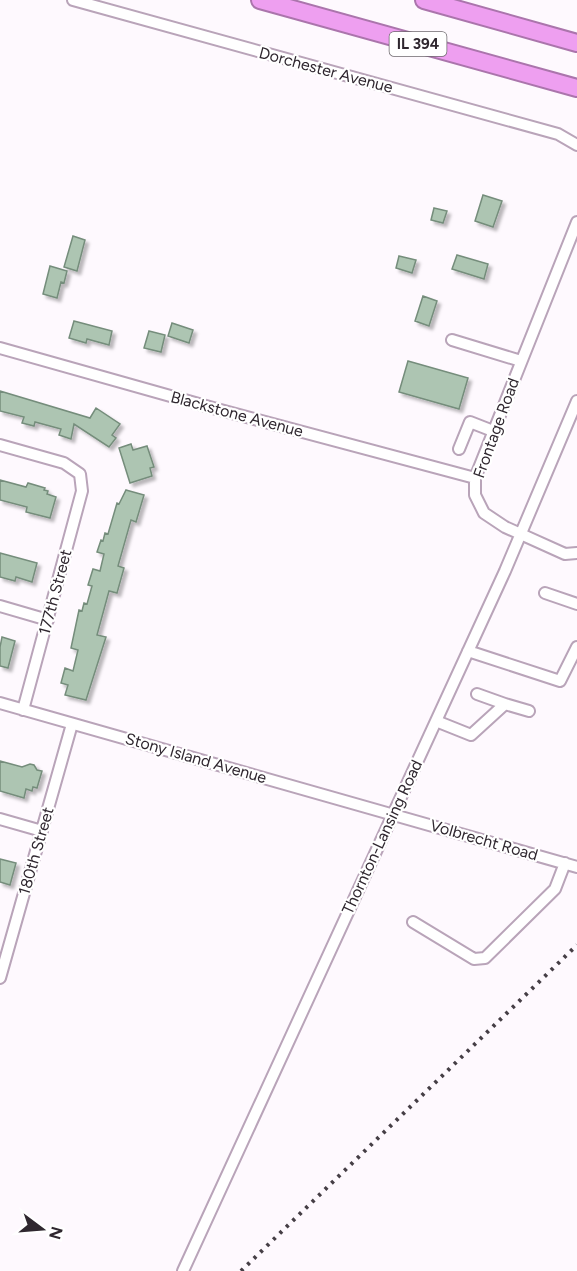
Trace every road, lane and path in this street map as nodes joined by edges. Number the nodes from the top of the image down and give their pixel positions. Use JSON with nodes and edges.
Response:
{"nodes":[{"id":1,"x":73,"y":0,"type":"edge"},
{"id":2,"x":260,"y":0,"type":"edge"},
{"id":3,"x":424,"y":0,"type":"edge"},
{"id":4,"x":577,"y":43,"type":"edge"},
{"id":5,"x":577,"y":87,"type":"edge"},
{"id":6,"x":577,"y":145,"type":"edge"},
{"id":7,"x":577,"y":222,"type":"edge"},
{"id":8,"x":452,"y":340,"type":"dead end"},
{"id":9,"x":0,"y":348,"type":"edge"},
{"id":10,"x":521,"y":361,"type":"junction"},
{"id":11,"x":577,"y":401,"type":"edge"},
{"id":12,"x":494,"y":431,"type":"junction"},
{"id":13,"x":0,"y":445,"type":"edge"},
{"id":14,"x":459,"y":449,"type":"dead end"},
{"id":15,"x":475,"y":478,"type":"junction"},
{"id":16,"x":521,"y":534,"type":"junction"},
{"id":17,"x":577,"y":553,"type":"edge"},
{"id":18,"x":545,"y":593,"type":"dead end"},
{"id":19,"x":577,"y":604,"type":"edge"},
{"id":20,"x":0,"y":606,"type":"edge"},
{"id":21,"x":48,"y":620,"type":"junction"},
{"id":22,"x":577,"y":647,"type":"edge"},
{"id":23,"x":468,"y":651,"type":"junction"},
{"id":24,"x":477,"y":694,"type":"dead end"},
{"id":25,"x":0,"y":703,"type":"edge"},
{"id":26,"x":505,"y":704,"type":"junction"},
{"id":27,"x":23,"y":710,"type":"junction"},
{"id":28,"x":529,"y":711,"type":"dead end"},
{"id":29,"x":436,"y":721,"type":"junction"},
{"id":30,"x":72,"y":724,"type":"junction"},
{"id":31,"x":392,"y":813,"type":"junction"},
{"id":32,"x":0,"y":819,"type":"edge"},
{"id":33,"x":42,"y":831,"type":"junction"},
{"id":34,"x":565,"y":863,"type":"junction"},
{"id":35,"x":577,"y":867,"type":"edge"},
{"id":36,"x":413,"y":922,"type":"dead end"},
{"id":37,"x":0,"y":978,"type":"edge"},
{"id":38,"x":183,"y":1271,"type":"edge"}],
"edges":[{"from":1,"to":6,"type":"street","name":"Dorchester Avenue"},
{"from":2,"to":5,"type":"highway","number":"IL 394"},
{"from":3,"to":4,"type":"highway","number":"IL 394"},
{"from":7,"to":10,"type":"street","name":"Frontage Road"},
{"from":8,"to":10,"type":"street"},
{"from":9,"to":15,"type":"street","name":"Blackstone Avenue"},
{"from":10,"to":12,"type":"street","name":"Frontage Road"},
{"from":11,"to":16,"type":"street","name":"Thornton-Lansing Road"},
{"from":12,"to":14,"type":"street"},
{"from":12,"to":15,"type":"street","name":"Frontage Road"},
{"from":13,"to":21,"type":"street","name":"177th Street"},
{"from":15,"to":16,"type":"street","name":"Frontage Road"},
{"from":16,"to":17,"type":"street","name":"Frontage Road"},
{"from":16,"to":23,"type":"street","name":"Thornton-Lansing Road"},
{"from":18,"to":19,"type":"street"},
{"from":20,"to":21,"type":"street"},
{"from":21,"to":27,"type":"street","name":"177th Street"},
{"from":22,"to":23,"type":"street"},
{"from":23,"to":29,"type":"street","name":"Thornton-Lansing Road"},
{"from":24,"to":26,"type":"street"},
{"from":25,"to":27,"type":"street","name":"Stony Island Avenue"},
{"from":26,"to":28,"type":"street"},
{"from":26,"to":29,"type":"street"},
{"from":27,"to":30,"type":"street","name":"Stony Island Avenue"},
{"from":29,"to":31,"type":"street","name":"Thornton-Lansing Road"},
{"from":30,"to":31,"type":"street","name":"Stony Island Avenue"},
{"from":30,"to":33,"type":"street","name":"180th Street"},
{"from":31,"to":34,"type":"street","name":"Volbrecht Road"},
{"from":31,"to":38,"type":"street","name":"Thornton-Lansing Road"},
{"from":32,"to":33,"type":"street"},
{"from":33,"to":37,"type":"street","name":"180th Street"},
{"from":34,"to":35,"type":"street","name":"Volbrecht Road"},
{"from":34,"to":36,"type":"street"}]}
